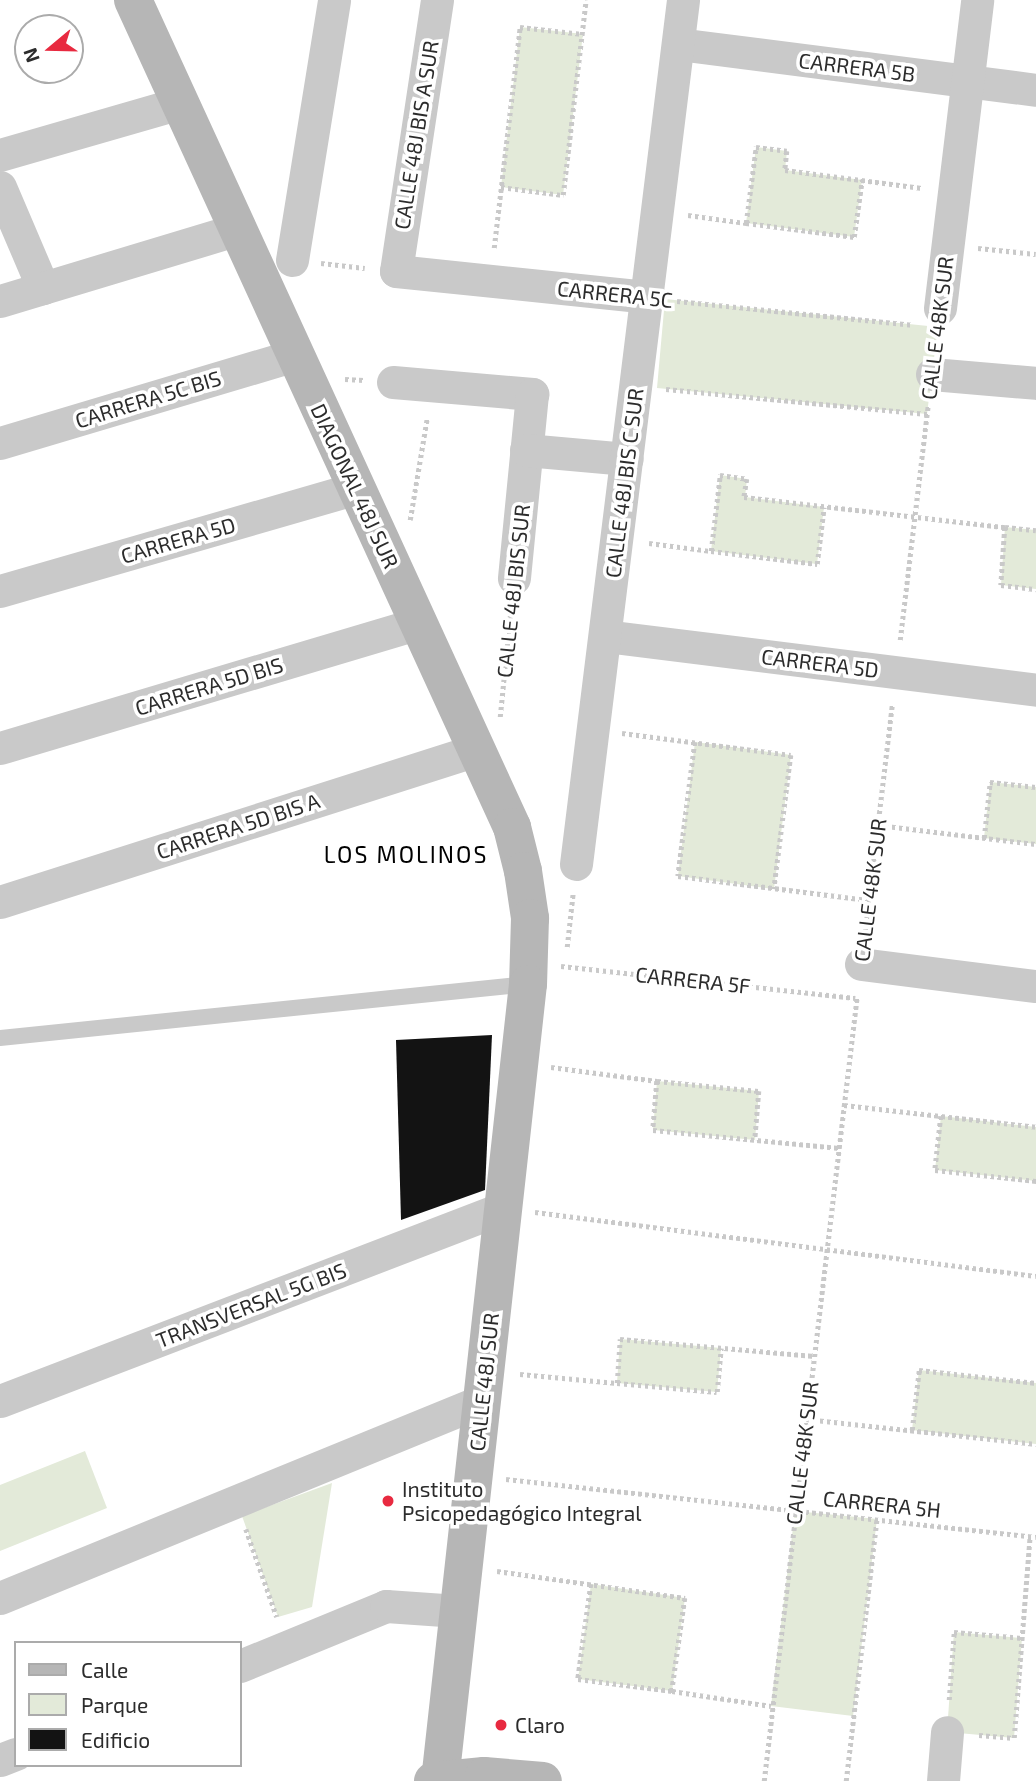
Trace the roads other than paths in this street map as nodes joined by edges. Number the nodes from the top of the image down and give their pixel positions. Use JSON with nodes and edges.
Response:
{"nodes":[{"id":1,"x":133,"y":0,"type":"edge"},
{"id":2,"x":334,"y":0,"type":"edge"},
{"id":3,"x":437,"y":0,"type":"edge"},
{"id":4,"x":683,"y":0,"type":"edge"},
{"id":5,"x":977,"y":0,"type":"edge"},
{"id":6,"x":678,"y":44,"type":"junction"},
{"id":7,"x":967,"y":81,"type":"junction"},
{"id":8,"x":1036,"y":90,"type":"edge"},
{"id":9,"x":180,"y":103,"type":"junction"},
{"id":10,"x":0,"y":155,"type":"edge"},
{"id":11,"x":0,"y":187,"type":"edge"},
{"id":12,"x":238,"y":229,"type":"junction"},
{"id":13,"x":292,"y":260,"type":"road end"},
{"id":14,"x":396,"y":271,"type":"joint"},
{"id":15,"x":43,"y":288,"type":"junction"},
{"id":16,"x":647,"y":297,"type":"junction"},
{"id":17,"x":0,"y":301,"type":"edge"},
{"id":18,"x":939,"y":318,"type":"road end"},
{"id":19,"x":300,"y":366,"type":"junction"},
{"id":20,"x":932,"y":374,"type":"road end"},
{"id":21,"x":393,"y":382,"type":"road end"},
{"id":22,"x":1036,"y":383,"type":"edge"},
{"id":23,"x":0,"y":443,"type":"edge"},
{"id":24,"x":526,"y":450,"type":"junction"},
{"id":25,"x":627,"y":458,"type":"junction"},
{"id":26,"x":356,"y":488,"type":"junction"},
{"id":27,"x":514,"y":578,"type":"road end"},
{"id":28,"x":0,"y":592,"type":"edge"},
{"id":29,"x":418,"y":624,"type":"junction"},
{"id":30,"x":605,"y":636,"type":"junction"},
{"id":31,"x":1036,"y":690,"type":"edge"},
{"id":32,"x":487,"y":736,"type":"junction"},
{"id":33,"x":0,"y":748,"type":"edge"},
{"id":34,"x":576,"y":864,"type":"road end"},
{"id":35,"x":0,"y":902,"type":"edge"},
{"id":36,"x":861,"y":964,"type":"road end"},
{"id":37,"x":541,"y":971,"type":"junction"},
{"id":38,"x":1036,"y":986,"type":"edge"},
{"id":39,"x":0,"y":1038,"type":"edge"},
{"id":40,"x":503,"y":1208,"type":"junction"},
{"id":41,"x":483,"y":1386,"type":"junction"},
{"id":42,"x":0,"y":1401,"type":"edge"},
{"id":43,"x":0,"y":1598,"type":"edge"},
{"id":44,"x":458,"y":1611,"type":"junction"},
{"id":45,"x":242,"y":1665,"type":"edge"},
{"id":46,"x":947,"y":1732,"type":"road end"},
{"id":47,"x":437,"y":1780,"type":"edge"},
{"id":48,"x":543,"y":1781,"type":"edge"},
{"id":49,"x":943,"y":1781,"type":"edge"}],
"edges":[{"from":1,"to":9,"type":"street","name":"DIAGONAL 48J SUR"},
{"from":2,"to":13,"type":"street"},
{"from":3,"to":14,"type":"street","name":"CALLE 48J BIS A SUR"},
{"from":4,"to":6,"type":"street","name":"CALLE 48J BIS C SUR"},
{"from":5,"to":7,"type":"street","name":"CALLE 48K SUR"},
{"from":6,"to":7,"type":"street","name":"CARRERA 5B"},
{"from":6,"to":16,"type":"street","name":"CALLE 48J BIS C SUR"},
{"from":7,"to":8,"type":"street","name":"CARRERA 5B"},
{"from":7,"to":18,"type":"street","name":"CALLE 48K SUR"},
{"from":9,"to":10,"type":"street"},
{"from":9,"to":12,"type":"street","name":"DIAGONAL 48J SUR"},
{"from":11,"to":15,"type":"street"},
{"from":12,"to":15,"type":"street"},
{"from":12,"to":19,"type":"street","name":"DIAGONAL 48J SUR"},
{"from":14,"to":16,"type":"street","name":"CARRERA 5C"},
{"from":15,"to":17,"type":"street"},
{"from":16,"to":25,"type":"street","name":"CALLE 48J BIS C SUR"},
{"from":19,"to":23,"type":"street","name":"CARRERA 5C BIS"},
{"from":19,"to":26,"type":"street","name":"DIAGONAL 48J SUR"},
{"from":20,"to":22,"type":"street"},
{"from":21,"to":24,"type":"street","name":"CALLE 48J BIS SUR"},
{"from":24,"to":25,"type":"street"},
{"from":24,"to":27,"type":"street","name":"CALLE 48J BIS SUR"},
{"from":25,"to":30,"type":"street","name":"CALLE 48J BIS C SUR"},
{"from":26,"to":28,"type":"street","name":"CARRERA 5D"},
{"from":26,"to":29,"type":"street","name":"DIAGONAL 48J SUR"},
{"from":29,"to":32,"type":"street","name":"DIAGONAL 48J SUR"},
{"from":29,"to":33,"type":"street","name":"CARRERA 5D BIS"},
{"from":30,"to":31,"type":"street","name":"CARRERA 5D"},
{"from":30,"to":34,"type":"street","name":"CALLE 48J BIS C SUR"},
{"from":32,"to":35,"type":"street","name":"CARRERA 5D BIS A"},
{"from":32,"to":37,"type":"street","name":"DIAGONAL 48J SUR"},
{"from":36,"to":38,"type":"street"},
{"from":37,"to":39,"type":"lane"},
{"from":37,"to":40,"type":"street","name":"CALLE 48J SUR"},
{"from":40,"to":41,"type":"street","name":"CALLE 48J SUR"},
{"from":40,"to":42,"type":"street","name":"TRANSVERSAL 5G BIS"},
{"from":41,"to":43,"type":"street"},
{"from":41,"to":44,"type":"street","name":"CALLE 48J SUR"},
{"from":44,"to":45,"type":"street"},
{"from":44,"to":47,"type":"street","name":"CALLE 48J SUR"},
{"from":46,"to":49,"type":"street"},
{"from":47,"to":48,"type":"street"}]}
